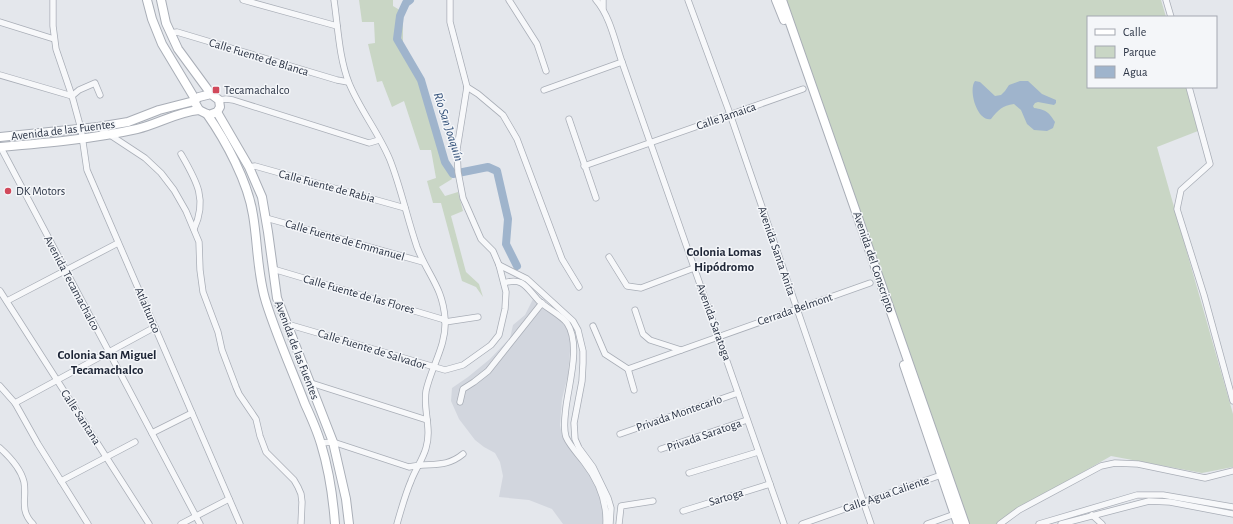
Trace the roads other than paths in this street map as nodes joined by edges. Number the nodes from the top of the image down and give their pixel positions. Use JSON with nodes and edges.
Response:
{"nodes":[{"id":1,"x":53,"y":0,"type":"edge"},
{"id":2,"x":147,"y":0,"type":"edge"},
{"id":3,"x":161,"y":0,"type":"edge"},
{"id":4,"x":243,"y":0,"type":"edge"},
{"id":5,"x":334,"y":0,"type":"edge"},
{"id":6,"x":450,"y":0,"type":"edge"},
{"id":7,"x":509,"y":0,"type":"edge"},
{"id":8,"x":596,"y":0,"type":"edge"},
{"id":9,"x":603,"y":0,"type":"edge"},
{"id":10,"x":688,"y":0,"type":"edge"},
{"id":11,"x":776,"y":0,"type":"edge"},
{"id":12,"x":782,"y":0,"type":"edge"},
{"id":13,"x":1166,"y":0,"type":"edge"},
{"id":14,"x":603,"y":8,"type":"junction"},
{"id":15,"x":1171,"y":16,"type":"edge"},
{"id":16,"x":0,"y":22,"type":"edge"},
{"id":17,"x":337,"y":26,"type":"junction"},
{"id":18,"x":170,"y":33,"type":"junction"},
{"id":19,"x":54,"y":39,"type":"junction"},
{"id":20,"x":622,"y":62,"type":"junction"},
{"id":21,"x":546,"y":70,"type":"dead end"},
{"id":22,"x":0,"y":75,"type":"edge"},
{"id":23,"x":200,"y":78,"type":"junction"},
{"id":24,"x":348,"y":82,"type":"junction"},
{"id":25,"x":188,"y":85,"type":"junction"},
{"id":26,"x":467,"y":88,"type":"junction"},
{"id":27,"x":1189,"y":88,"type":"edge"},
{"id":28,"x":803,"y":89,"type":"dead end"},
{"id":29,"x":544,"y":90,"type":"dead end"},
{"id":30,"x":212,"y":94,"type":"junction"},
{"id":31,"x":100,"y":95,"type":"dead end"},
{"id":32,"x":72,"y":96,"type":"junction"},
{"id":33,"x":195,"y":100,"type":"junction"},
{"id":34,"x":218,"y":100,"type":"junction"},
{"id":35,"x":198,"y":110,"type":"junction"},
{"id":36,"x":217,"y":112,"type":"junction"},
{"id":37,"x":207,"y":114,"type":"junction"},
{"id":38,"x":730,"y":114,"type":"junction"},
{"id":39,"x":568,"y":119,"type":"dead end"},
{"id":40,"x":98,"y":127,"type":"junction"},
{"id":41,"x":81,"y":129,"type":"junction"},
{"id":42,"x":109,"y":134,"type":"junction"},
{"id":43,"x":0,"y":137,"type":"edge"},
{"id":44,"x":82,"y":139,"type":"junction"},
{"id":45,"x":379,"y":140,"type":"junction"},
{"id":46,"x":650,"y":142,"type":"junction"},
{"id":47,"x":0,"y":147,"type":"edge"},
{"id":48,"x":182,"y":154,"type":"dead end"},
{"id":49,"x":584,"y":166,"type":"junction"},
{"id":50,"x":249,"y":167,"type":"junction"},
{"id":51,"x":596,"y":198,"type":"dead end"},
{"id":52,"x":405,"y":208,"type":"junction"},
{"id":53,"x":266,"y":218,"type":"junction"},
{"id":54,"x":194,"y":229,"type":"junction"},
{"id":55,"x":268,"y":232,"type":"junction"},
{"id":56,"x":256,"y":236,"type":"junction"},
{"id":57,"x":118,"y":243,"type":"junction"},
{"id":58,"x":270,"y":243,"type":"junction"},
{"id":59,"x":256,"y":245,"type":"junction"},
{"id":60,"x":609,"y":257,"type":"dead end"},
{"id":61,"x":423,"y":262,"type":"junction"},
{"id":62,"x":499,"y":265,"type":"junction"},
{"id":63,"x":694,"y":268,"type":"junction"},
{"id":64,"x":273,"y":269,"type":"junction"},
{"id":65,"x":65,"y":270,"type":"junction"},
{"id":66,"x":504,"y":283,"type":"junction"},
{"id":67,"x":870,"y":283,"type":"dead end"},
{"id":68,"x":579,"y":287,"type":"dead end"},
{"id":69,"x":0,"y":290,"type":"edge"},
{"id":70,"x":7,"y":301,"type":"junction"},
{"id":71,"x":542,"y":303,"type":"junction"},
{"id":72,"x":555,"y":304,"type":"junction"},
{"id":73,"x":797,"y":308,"type":"junction"},
{"id":74,"x":550,"y":310,"type":"junction"},
{"id":75,"x":635,"y":310,"type":"dead end"},
{"id":76,"x":478,"y":317,"type":"dead end"},
{"id":77,"x":445,"y":321,"type":"junction"},
{"id":78,"x":287,"y":324,"type":"junction"},
{"id":79,"x":593,"y":326,"type":"dead end"},
{"id":80,"x":155,"y":327,"type":"junction"},
{"id":81,"x":719,"y":336,"type":"junction"},
{"id":82,"x":681,"y":350,"type":"junction"},
{"id":83,"x":109,"y":352,"type":"junction"},
{"id":84,"x":434,"y":368,"type":"junction"},
{"id":85,"x":628,"y":369,"type":"junction"},
{"id":86,"x":57,"y":380,"type":"junction"},
{"id":87,"x":570,"y":380,"type":"junction"},
{"id":88,"x":582,"y":380,"type":"junction"},
{"id":89,"x":311,"y":383,"type":"junction"},
{"id":90,"x":0,"y":386,"type":"edge"},
{"id":91,"x":634,"y":390,"type":"dead end"},
{"id":92,"x":738,"y":393,"type":"junction"},
{"id":93,"x":1233,"y":401,"type":"edge"},
{"id":94,"x":460,"y":402,"type":"dead end"},
{"id":95,"x":14,"y":403,"type":"junction"},
{"id":96,"x":192,"y":413,"type":"junction"},
{"id":97,"x":427,"y":420,"type":"junction"},
{"id":98,"x":747,"y":420,"type":"junction"},
{"id":99,"x":152,"y":433,"type":"junction"},
{"id":100,"x":620,"y":434,"type":"dead end"},
{"id":101,"x":136,"y":442,"type":"dead end"},
{"id":102,"x":333,"y":442,"type":"junction"},
{"id":103,"x":321,"y":443,"type":"junction"},
{"id":104,"x":0,"y":448,"type":"edge"},
{"id":105,"x":662,"y":449,"type":"dead end"},
{"id":106,"x":758,"y":452,"type":"junction"},
{"id":107,"x":463,"y":454,"type":"dead end"},
{"id":108,"x":107,"y":458,"type":"junction"},
{"id":109,"x":418,"y":465,"type":"junction"},
{"id":110,"x":1233,"y":471,"type":"edge"},
{"id":111,"x":689,"y":473,"type":"dead end"},
{"id":112,"x":945,"y":474,"type":"junction"},
{"id":113,"x":61,"y":481,"type":"junction"},
{"id":114,"x":770,"y":484,"type":"junction"},
{"id":115,"x":229,"y":499,"type":"junction"},
{"id":116,"x":653,"y":501,"type":"dead end"},
{"id":117,"x":864,"y":502,"type":"junction"},
{"id":118,"x":1233,"y":507,"type":"edge"},
{"id":119,"x":683,"y":511,"type":"dead end"},
{"id":120,"x":955,"y":514,"type":"junction"},
{"id":121,"x":1233,"y":514,"type":"edge"},
{"id":122,"x":196,"y":516,"type":"junction"},
{"id":123,"x":1092,"y":516,"type":"junction"},
{"id":124,"x":1074,"y":522,"type":"edge"},
{"id":125,"x":33,"y":524,"type":"edge"},
{"id":126,"x":88,"y":524,"type":"edge"},
{"id":127,"x":149,"y":524,"type":"edge"},
{"id":128,"x":180,"y":524,"type":"edge"},
{"id":129,"x":200,"y":524,"type":"edge"},
{"id":130,"x":240,"y":524,"type":"edge"},
{"id":131,"x":302,"y":524,"type":"edge"},
{"id":132,"x":335,"y":524,"type":"edge"},
{"id":133,"x":349,"y":524,"type":"edge"},
{"id":134,"x":397,"y":524,"type":"edge"},
{"id":135,"x":606,"y":524,"type":"edge"},
{"id":136,"x":610,"y":524,"type":"edge"},
{"id":137,"x":619,"y":524,"type":"edge"},
{"id":138,"x":784,"y":524,"type":"edge"},
{"id":139,"x":802,"y":524,"type":"edge"},
{"id":140,"x":871,"y":524,"type":"edge"},
{"id":141,"x":927,"y":524,"type":"edge"},
{"id":142,"x":958,"y":524,"type":"edge"},
{"id":143,"x":965,"y":524,"type":"edge"},
{"id":144,"x":1000,"y":524,"type":"edge"},
{"id":145,"x":1039,"y":524,"type":"edge"},
{"id":146,"x":1061,"y":524,"type":"edge"},
{"id":147,"x":1102,"y":524,"type":"edge"}],
"edges":[{"from":1,"to":19,"type":"street","name":"Atlaltunco"},
{"from":2,"to":25,"type":"main road"},
{"from":3,"to":18,"type":"main road"},
{"from":4,"to":17,"type":"street"},
{"from":5,"to":17,"type":"street"},
{"from":6,"to":26,"type":"street"},
{"from":7,"to":21,"type":"street"},
{"from":8,"to":14,"type":"street"},
{"from":9,"to":14,"type":"street"},
{"from":10,"to":38,"type":"street","name":"Avenida Santa Anita"},
{"from":11,"to":112,"type":"main road","name":"Avenida del Conscripto"},
{"from":12,"to":112,"type":"main road","name":"Avenida del Conscripto"},
{"from":13,"to":15,"type":"street"},
{"from":14,"to":20,"type":"street","name":"Avenida Saratoga"},
{"from":16,"to":19,"type":"street"},
{"from":17,"to":24,"type":"street"},
{"from":18,"to":23,"type":"main road"},
{"from":18,"to":24,"type":"street","name":"Calle Fuente de Blanca"},
{"from":19,"to":32,"type":"street","name":"Atlaltunco"},
{"from":20,"to":29,"type":"street"},
{"from":20,"to":46,"type":"street","name":"Avenida Saratoga"},
{"from":22,"to":32,"type":"street"},
{"from":23,"to":25,"type":"main road"},
{"from":23,"to":30,"type":"main road"},
{"from":24,"to":45,"type":"street"},
{"from":25,"to":33,"type":"main road"},
{"from":26,"to":62,"type":"street","name":"Calle Fuente de Salvador"},
{"from":26,"to":68,"type":"street"},
{"from":27,"to":93,"type":"street"},
{"from":28,"to":38,"type":"street","name":"Calle Jamaica"},
{"from":30,"to":33,"type":"main road"},
{"from":30,"to":34,"type":"main road"},
{"from":31,"to":32,"type":"street"},
{"from":32,"to":41,"type":"street","name":"Atlaltunco"},
{"from":33,"to":35,"type":"main road"},
{"from":33,"to":40,"type":"main road","name":"Avenida de las Fuentes"},
{"from":34,"to":36,"type":"main road"},
{"from":34,"to":45,"type":"street"},
{"from":35,"to":37,"type":"main road"},
{"from":35,"to":42,"type":"main road","name":"Avenida de las Fuentes"},
{"from":36,"to":37,"type":"main road"},
{"from":36,"to":50,"type":"main road","name":"Avenida de las Fuentes"},
{"from":37,"to":56,"type":"main road","name":"Avenida de las Fuentes"},
{"from":38,"to":46,"type":"street","name":"Calle Jamaica"},
{"from":38,"to":73,"type":"street","name":"Avenida Santa Anita"},
{"from":39,"to":49,"type":"street"},
{"from":40,"to":41,"type":"main road","name":"Avenida de las Fuentes"},
{"from":40,"to":42,"type":"street"},
{"from":41,"to":43,"type":"main road","name":"Avenida de las Fuentes"},
{"from":41,"to":44,"type":"street","name":"Atlaltunco"},
{"from":42,"to":44,"type":"main road","name":"Avenida de las Fuentes"},
{"from":42,"to":54,"type":"street"},
{"from":44,"to":47,"type":"main road","name":"Avenida de las Fuentes"},
{"from":44,"to":57,"type":"street","name":"Atlaltunco"},
{"from":45,"to":52,"type":"street"},
{"from":46,"to":49,"type":"street","name":"Calle Jamaica"},
{"from":46,"to":63,"type":"street","name":"Avenida Saratoga"},
{"from":47,"to":65,"type":"street","name":"Avenida Tecamachalco"},
{"from":48,"to":54,"type":"street"},
{"from":49,"to":51,"type":"street"},
{"from":50,"to":52,"type":"street","name":"Calle Fuente de Rabia"},
{"from":50,"to":53,"type":"main road","name":"Avenida de las Fuentes"},
{"from":52,"to":61,"type":"street"},
{"from":53,"to":55,"type":"main road","name":"Avenida de las Fuentes"},
{"from":53,"to":61,"type":"street","name":"Calle Fuente de Emmanuel"},
{"from":54,"to":131,"type":"street"},
{"from":55,"to":56,"type":"main road"},
{"from":55,"to":58,"type":"main road","name":"Avenida de las Fuentes"},
{"from":56,"to":59,"type":"main road","name":"Avenida de las Fuentes"},
{"from":57,"to":65,"type":"street"},
{"from":57,"to":80,"type":"street","name":"Atlaltunco"},
{"from":58,"to":59,"type":"main road"},
{"from":58,"to":64,"type":"main road","name":"Avenida de las Fuentes"},
{"from":59,"to":103,"type":"main road","name":"Avenida de las Fuentes"},
{"from":60,"to":63,"type":"street"},
{"from":61,"to":77,"type":"street"},
{"from":62,"to":66,"type":"street","name":"Calle Fuente de Salvador"},
{"from":62,"to":72,"type":"street"},
{"from":63,"to":81,"type":"street","name":"Avenida Saratoga"},
{"from":64,"to":77,"type":"street","name":"Calle Fuente de las Flores"},
{"from":64,"to":78,"type":"main road","name":"Avenida de las Fuentes"},
{"from":65,"to":70,"type":"street"},
{"from":65,"to":83,"type":"street","name":"Avenida Tecamachalco"},
{"from":66,"to":71,"type":"street"},
{"from":66,"to":84,"type":"street","name":"Calle Fuente de Salvador"},
{"from":67,"to":73,"type":"street","name":"Cerrada Belmont"},
{"from":69,"to":70,"type":"street","name":"Calle Santana"},
{"from":70,"to":86,"type":"street","name":"Calle Santana"},
{"from":71,"to":74,"type":"street"},
{"from":71,"to":94,"type":"street"},
{"from":72,"to":74,"type":"street"},
{"from":72,"to":88,"type":"street"},
{"from":73,"to":81,"type":"street","name":"Cerrada Belmont"},
{"from":73,"to":117,"type":"street","name":"Avenida Santa Anita"},
{"from":74,"to":87,"type":"street"},
{"from":75,"to":82,"type":"street"},
{"from":76,"to":77,"type":"street"},
{"from":77,"to":84,"type":"street"},
{"from":78,"to":84,"type":"street","name":"Calle Fuente de Salvador"},
{"from":78,"to":89,"type":"main road","name":"Avenida de las Fuentes"},
{"from":79,"to":85,"type":"street"},
{"from":80,"to":83,"type":"street"},
{"from":80,"to":96,"type":"street","name":"Atlaltunco"},
{"from":81,"to":82,"type":"street","name":"Cerrada Belmont"},
{"from":81,"to":92,"type":"street","name":"Avenida Saratoga"},
{"from":82,"to":85,"type":"street","name":"Cerrada Belmont"},
{"from":83,"to":86,"type":"street"},
{"from":83,"to":99,"type":"street","name":"Avenida Tecamachalco"},
{"from":84,"to":97,"type":"street"},
{"from":85,"to":91,"type":"street"},
{"from":86,"to":95,"type":"street"},
{"from":86,"to":108,"type":"street","name":"Calle Santana"},
{"from":87,"to":88,"type":"street"},
{"from":87,"to":135,"type":"street"},
{"from":88,"to":136,"type":"street"},
{"from":89,"to":97,"type":"street"},
{"from":89,"to":102,"type":"main road","name":"Avenida de las Fuentes"},
{"from":90,"to":95,"type":"street"},
{"from":92,"to":98,"type":"street","name":"Avenida Saratoga"},
{"from":92,"to":100,"type":"street","name":"Privada Montecarlo"},
{"from":95,"to":113,"type":"street"},
{"from":96,"to":99,"type":"street"},
{"from":96,"to":115,"type":"street","name":"Atlaltunco"},
{"from":97,"to":109,"type":"street"},
{"from":98,"to":105,"type":"street","name":"Privada Saratoga"},
{"from":98,"to":106,"type":"street","name":"Avenida Saratoga"},
{"from":99,"to":122,"type":"street","name":"Avenida Tecamachalco"},
{"from":101,"to":108,"type":"street"},
{"from":102,"to":103,"type":"street"},
{"from":102,"to":109,"type":"street"},
{"from":102,"to":133,"type":"main road","name":"Avenida de las Fuentes"},
{"from":103,"to":132,"type":"main road","name":"Avenida de las Fuentes"},
{"from":104,"to":125,"type":"street"},
{"from":106,"to":111,"type":"street"},
{"from":106,"to":114,"type":"street","name":"Avenida Saratoga"},
{"from":107,"to":109,"type":"street"},
{"from":108,"to":113,"type":"street"},
{"from":108,"to":127,"type":"street","name":"Calle Santana"},
{"from":109,"to":134,"type":"street"},
{"from":110,"to":144,"type":"street"},
{"from":112,"to":117,"type":"street","name":"Calle Agua Caliente"},
{"from":112,"to":120,"type":"main road","name":"Avenida del Conscripto"},
{"from":112,"to":143,"type":"main road","name":"Avenida del Conscripto"},
{"from":113,"to":126,"type":"street"},
{"from":114,"to":119,"type":"street","name":"Sartoga"},
{"from":114,"to":138,"type":"street","name":"Avenida Saratoga"},
{"from":115,"to":122,"type":"street"},
{"from":115,"to":130,"type":"street","name":"Atlaltunco"},
{"from":116,"to":137,"type":"street"},
{"from":117,"to":139,"type":"street","name":"Calle Agua Caliente"},
{"from":117,"to":140,"type":"street","name":"Avenida Santa Anita"},
{"from":118,"to":145,"type":"street"},
{"from":120,"to":141,"type":"street"},
{"from":120,"to":142,"type":"main road","name":"Avenida del Conscripto"},
{"from":121,"to":123,"type":"street"},
{"from":122,"to":128,"type":"street"},
{"from":122,"to":129,"type":"street","name":"Avenida Tecamachalco"},
{"from":123,"to":124,"type":"street"},
{"from":123,"to":147,"type":"street"},
{"from":124,"to":146,"type":"street"}]}
